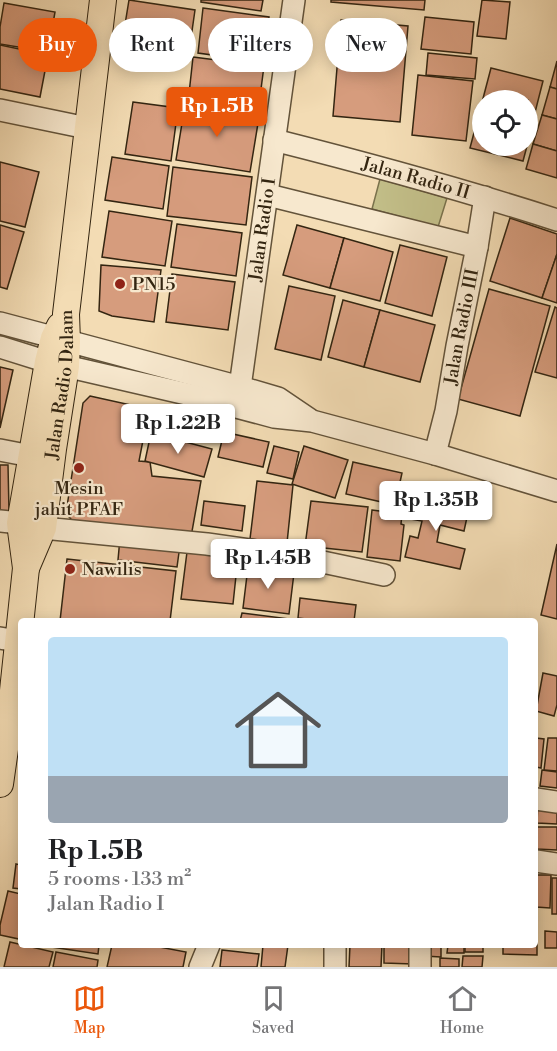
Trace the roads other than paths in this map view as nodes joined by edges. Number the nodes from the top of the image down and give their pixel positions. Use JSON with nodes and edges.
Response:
{"nodes":[{"id":1,"x":103,"y":0,"type":"edge"},
{"id":2,"x":294,"y":0,"type":"edge"},
{"id":3,"x":0,"y":111,"type":"edge"},
{"id":4,"x":87,"y":128,"type":"junction"},
{"id":5,"x":274,"y":140,"type":"junction"},
{"id":6,"x":268,"y":195,"type":"junction"},
{"id":7,"x":485,"y":197,"type":"junction"},
{"id":8,"x":557,"y":220,"type":"edge"},
{"id":9,"x":477,"y":247,"type":"junction"},
{"id":10,"x":0,"y":323,"type":"edge"},
{"id":11,"x":0,"y":347,"type":"edge"},
{"id":12,"x":59,"y":352,"type":"junction"},
{"id":13,"x":240,"y":387,"type":"junction"},
{"id":14,"x":312,"y":421,"type":"junction"},
{"id":15,"x":0,"y":450,"type":"edge"},
{"id":16,"x":435,"y":454,"type":"junction"},
{"id":17,"x":31,"y":456,"type":"junction"},
{"id":18,"x":557,"y":491,"type":"edge"},
{"id":19,"x":21,"y":524,"type":"edge"},
{"id":20,"x":384,"y":575,"type":"dead end"},
{"id":21,"x":9,"y":650,"type":"edge"},
{"id":22,"x":17,"y":700,"type":"edge"},
{"id":23,"x":0,"y":784,"type":"edge"},
{"id":24,"x":538,"y":799,"type":"edge"},
{"id":25,"x":557,"y":802,"type":"edge"},
{"id":26,"x":538,"y":861,"type":"edge"},
{"id":27,"x":557,"y":864,"type":"edge"},
{"id":28,"x":208,"y":948,"type":"edge"},
{"id":29,"x":335,"y":948,"type":"edge"},
{"id":30,"x":420,"y":948,"type":"edge"},
{"id":31,"x":200,"y":967,"type":"edge"},
{"id":32,"x":335,"y":967,"type":"edge"},
{"id":33,"x":420,"y":967,"type":"edge"}],
"edges":[{"from":1,"to":4,"type":"main road"},
{"from":2,"to":5,"type":"street","name":"Jalan Radio I"},
{"from":3,"to":4,"type":"street"},
{"from":4,"to":12,"type":"main road","name":"Jalan Radio Dalam"},
{"from":5,"to":6,"type":"street","name":"Jalan Radio I"},
{"from":5,"to":7,"type":"street","name":"Jalan Radio II"},
{"from":6,"to":9,"type":"street"},
{"from":6,"to":13,"type":"street","name":"Jalan Radio I"},
{"from":7,"to":8,"type":"street","name":"Jalan Radio II"},
{"from":7,"to":9,"type":"street","name":"Jalan Radio III"},
{"from":9,"to":16,"type":"street","name":"Jalan Radio III"},
{"from":10,"to":12,"type":"street"},
{"from":11,"to":12,"type":"street"},
{"from":12,"to":13,"type":"street"},
{"from":12,"to":14,"type":"street"},
{"from":12,"to":17,"type":"main road","name":"Jalan Radio Dalam"},
{"from":12,"to":19,"type":"main road","name":"Jalan Radio Dalam"},
{"from":13,"to":14,"type":"street"},
{"from":14,"to":16,"type":"street"},
{"from":15,"to":17,"type":"street"},
{"from":16,"to":18,"type":"street"},
{"from":17,"to":19,"type":"main road","name":"Jalan Radio Dalam"},
{"from":19,"to":20,"type":"street"},
{"from":19,"to":21,"type":"main road","name":"Jalan Radio Dalam"},
{"from":21,"to":22,"type":"main road","name":"Jalan Radio Dalam"},
{"from":22,"to":23,"type":"main road","name":"Jalan Radio Dalam"},
{"from":24,"to":25,"type":"street"},
{"from":26,"to":27,"type":"street"},
{"from":28,"to":31,"type":"street"},
{"from":29,"to":32,"type":"street"},
{"from":30,"to":33,"type":"street"}]}
